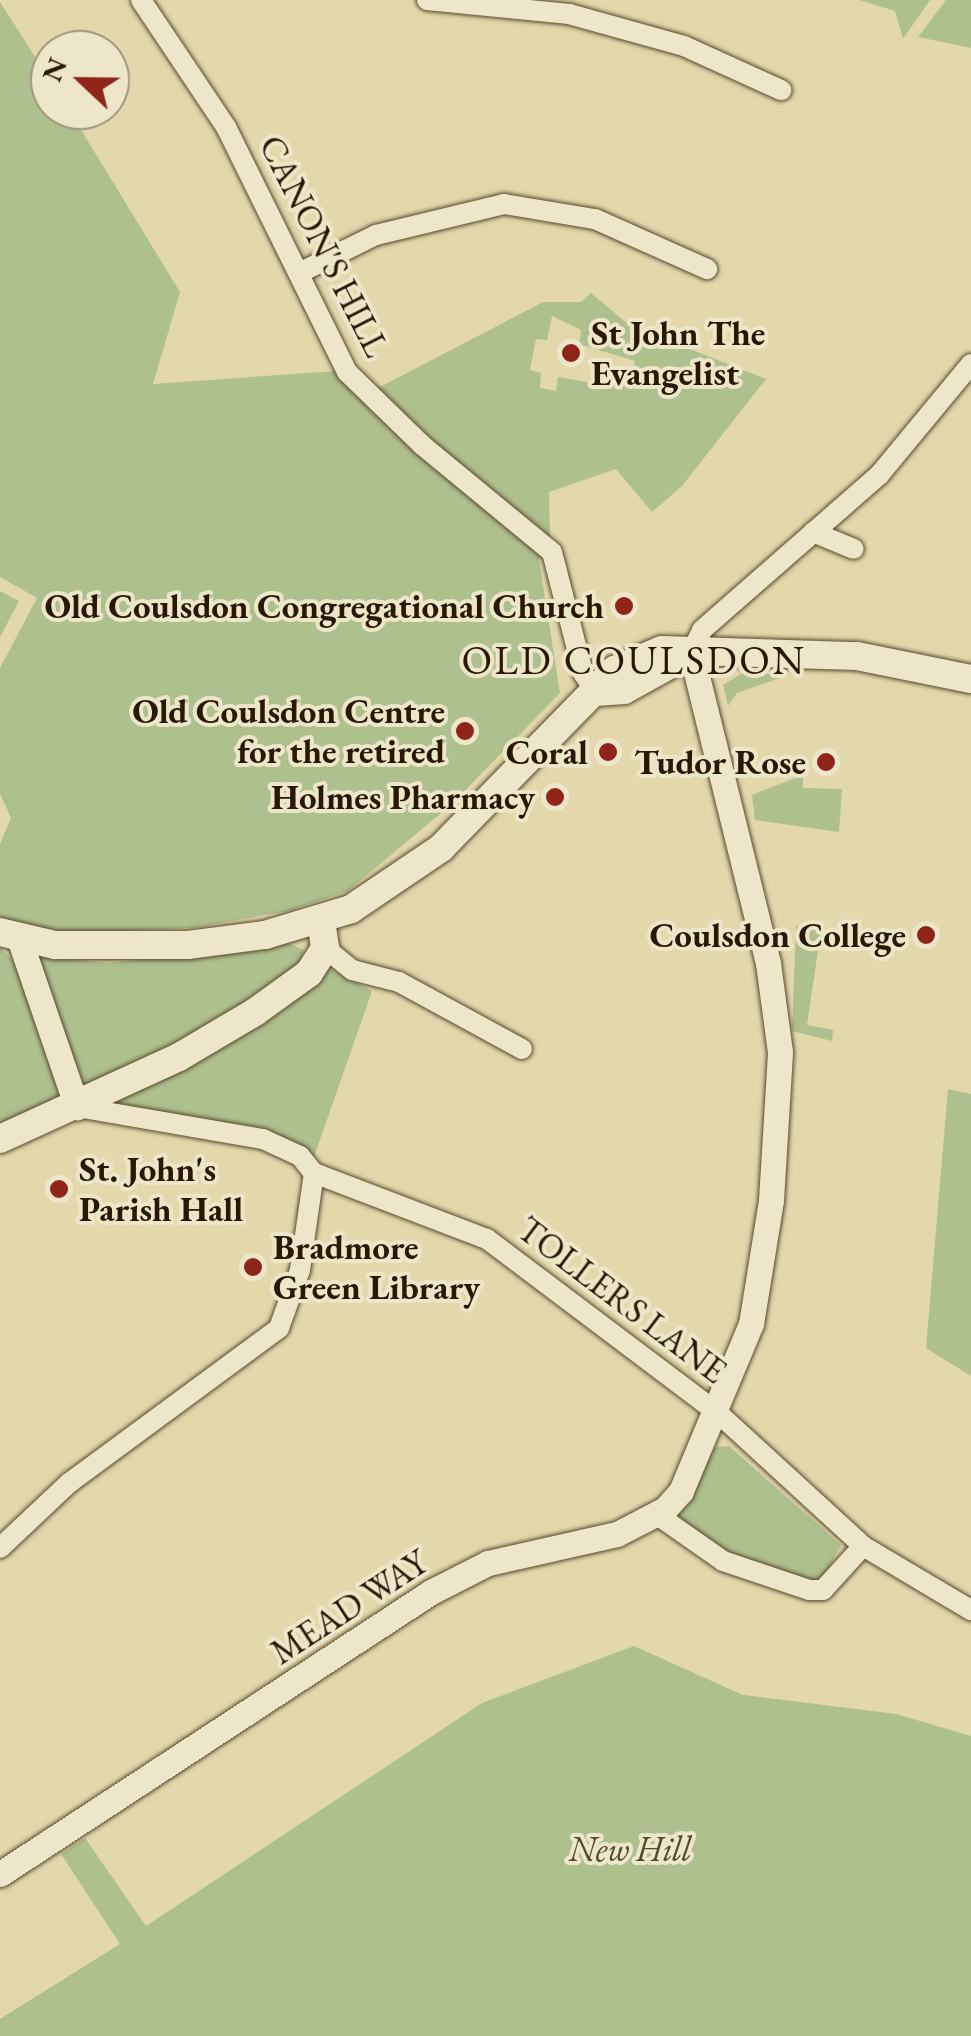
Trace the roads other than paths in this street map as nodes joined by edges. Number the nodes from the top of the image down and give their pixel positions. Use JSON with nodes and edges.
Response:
{"nodes":[{"id":1,"x":142,"y":0,"type":"edge"},
{"id":2,"x":427,"y":0,"type":"edge"},
{"id":3,"x":781,"y":90,"type":"dead end"},
{"id":4,"x":707,"y":269,"type":"dead end"},
{"id":5,"x":299,"y":273,"type":"junction"},
{"id":6,"x":971,"y":364,"type":"edge"},
{"id":7,"x":813,"y":532,"type":"junction"},
{"id":8,"x":854,"y":549,"type":"dead end"},
{"id":9,"x":691,"y":654,"type":"junction"},
{"id":10,"x":971,"y":679,"type":"edge"},
{"id":11,"x":596,"y":692,"type":"junction"},
{"id":12,"x":9,"y":935,"type":"edge"},
{"id":13,"x":323,"y":935,"type":"junction"},
{"id":14,"x":522,"y":1049,"type":"dead end"},
{"id":15,"x":77,"y":1107,"type":"junction"},
{"id":16,"x":0,"y":1139,"type":"edge"},
{"id":17,"x":314,"y":1173,"type":"junction"},
{"id":18,"x":718,"y":1413,"type":"junction"},
{"id":19,"x":656,"y":1514,"type":"junction"},
{"id":20,"x":863,"y":1546,"type":"junction"},
{"id":21,"x":0,"y":1548,"type":"edge"},
{"id":22,"x":971,"y":1610,"type":"edge"},
{"id":23,"x":0,"y":1874,"type":"edge"}],
"edges":[{"from":1,"to":5,"type":"street","name":"CANON'S HILL"},
{"from":2,"to":3,"type":"street"},
{"from":4,"to":5,"type":"street"},
{"from":5,"to":11,"type":"street","name":"CANON'S HILL"},
{"from":6,"to":7,"type":"street"},
{"from":7,"to":8,"type":"street"},
{"from":7,"to":9,"type":"street"},
{"from":9,"to":10,"type":"main road"},
{"from":9,"to":11,"type":"main road"},
{"from":9,"to":18,"type":"street","name":"MEAD WAY"},
{"from":11,"to":13,"type":"main road"},
{"from":12,"to":13,"type":"main road"},
{"from":12,"to":15,"type":"street"},
{"from":13,"to":14,"type":"street"},
{"from":13,"to":15,"type":"main road"},
{"from":15,"to":16,"type":"main road"},
{"from":15,"to":17,"type":"street","name":"TOLLERS LANE"},
{"from":17,"to":18,"type":"street","name":"TOLLERS LANE"},
{"from":17,"to":21,"type":"street"},
{"from":18,"to":19,"type":"street","name":"MEAD WAY"},
{"from":18,"to":20,"type":"street","name":"TOLLERS LANE"},
{"from":19,"to":20,"type":"street"},
{"from":19,"to":23,"type":"street","name":"MEAD WAY"},
{"from":20,"to":22,"type":"street","name":"TOLLERS LANE"}]}
